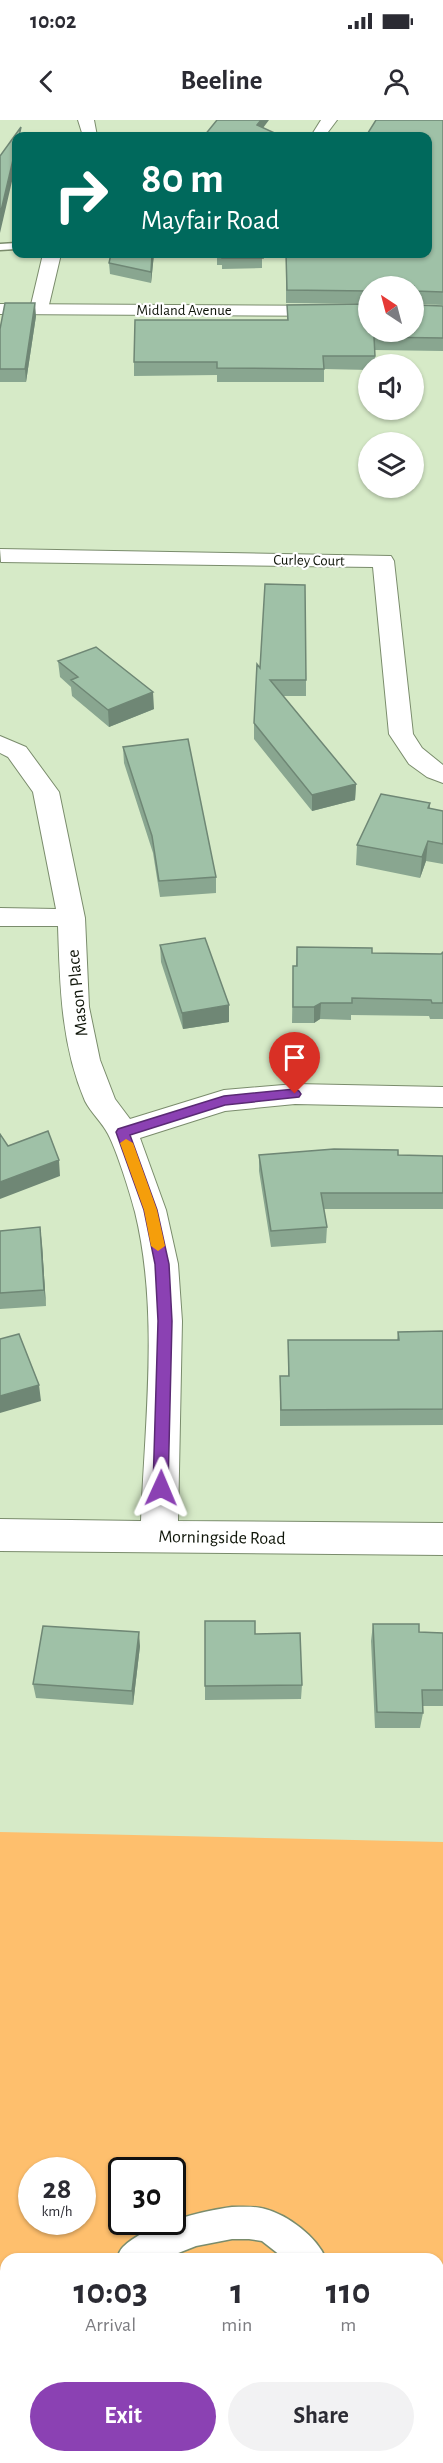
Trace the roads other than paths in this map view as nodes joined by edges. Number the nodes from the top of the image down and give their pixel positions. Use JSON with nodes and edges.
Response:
{"nodes":[{"id":1,"x":51,"y":258,"type":"edge"},
{"id":2,"x":0,"y":309,"type":"edge"},
{"id":3,"x":39,"y":309,"type":"junction"},
{"id":4,"x":358,"y":311,"type":"edge"},
{"id":5,"x":2,"y":555,"type":"dead end"},
{"id":6,"x":0,"y":743,"type":"edge"},
{"id":7,"x":443,"y":775,"type":"edge"},
{"id":8,"x":0,"y":917,"type":"edge"},
{"id":9,"x":71,"y":918,"type":"junction"},
{"id":10,"x":443,"y":1097,"type":"edge"},
{"id":11,"x":123,"y":1132,"type":"junction"},
{"id":12,"x":0,"y":1535,"type":"edge"},
{"id":13,"x":159,"y":1536,"type":"junction"},
{"id":14,"x":443,"y":1539,"type":"edge"},
{"id":15,"x":141,"y":2253,"type":"edge"},
{"id":16,"x":302,"y":2253,"type":"edge"}],
"edges":[{"from":1,"to":3,"type":"street"},
{"from":2,"to":3,"type":"street","name":"Midland Avenue"},
{"from":3,"to":4,"type":"street","name":"Midland Avenue"},
{"from":5,"to":7,"type":"street","name":"Curley Court"},
{"from":6,"to":9,"type":"street","name":"Mason Place"},
{"from":8,"to":9,"type":"street"},
{"from":9,"to":11,"type":"street","name":"Mason Place"},
{"from":10,"to":11,"type":"street"},
{"from":11,"to":13,"type":"street","name":"Mason Place"},
{"from":12,"to":13,"type":"street","name":"Morningside Road"},
{"from":13,"to":14,"type":"street","name":"Morningside Road"},
{"from":15,"to":16,"type":"lane"}]}
